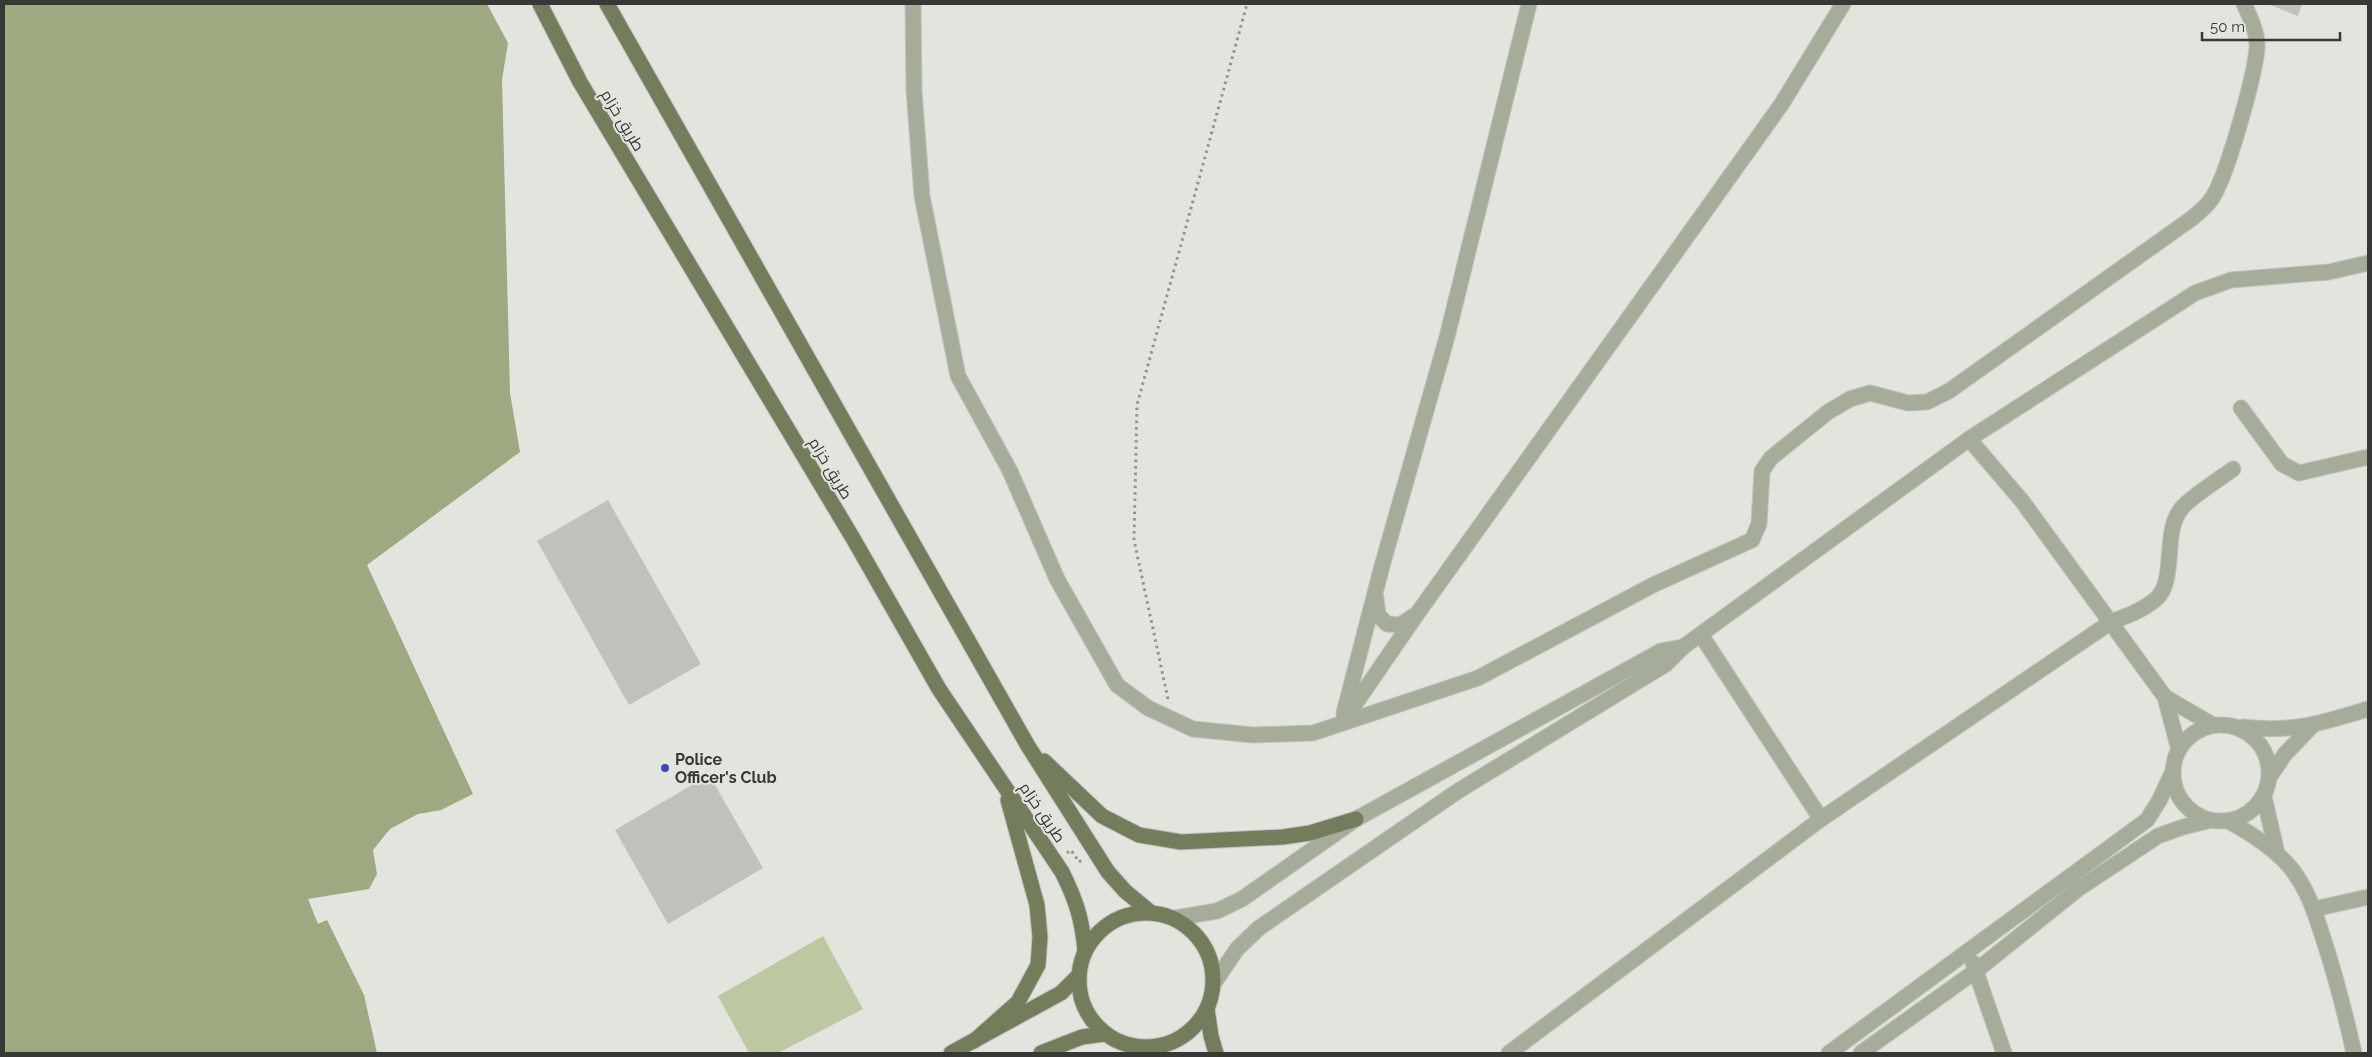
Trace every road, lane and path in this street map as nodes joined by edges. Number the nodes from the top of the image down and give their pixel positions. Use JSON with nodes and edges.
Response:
{"nodes":[{"id":1,"x":540,"y":4,"type":"edge"},
{"id":2,"x":607,"y":4,"type":"edge"},
{"id":3,"x":913,"y":4,"type":"edge"},
{"id":4,"x":1247,"y":4,"type":"edge"},
{"id":5,"x":1530,"y":4,"type":"edge"},
{"id":6,"x":1843,"y":4,"type":"edge"},
{"id":7,"x":2244,"y":4,"type":"edge"},
{"id":8,"x":2368,"y":263,"type":"edge"},
{"id":9,"x":2241,"y":408,"type":"dead end"},
{"id":10,"x":1969,"y":439,"type":"junction"},
{"id":11,"x":2368,"y":457,"type":"edge"},
{"id":12,"x":2233,"y":469,"type":"dead end"},
{"id":13,"x":1375,"y":593,"type":"junction"},
{"id":14,"x":1417,"y":614,"type":"junction"},
{"id":15,"x":2112,"y":622,"type":"junction"},
{"id":16,"x":1701,"y":635,"type":"junction"},
{"id":17,"x":1683,"y":647,"type":"junction"},
{"id":18,"x":2165,"y":697,"type":"junction"},
{"id":19,"x":2368,"y":709,"type":"edge"},
{"id":20,"x":1172,"y":719,"type":"junction"},
{"id":21,"x":1342,"y":723,"type":"junction"},
{"id":22,"x":2213,"y":725,"type":"junction"},
{"id":23,"x":2235,"y":726,"type":"junction"},
{"id":24,"x":2310,"y":727,"type":"junction"},
{"id":25,"x":1028,"y":746,"type":"junction"},
{"id":26,"x":2179,"y":750,"type":"junction"},
{"id":27,"x":2173,"y":771,"type":"junction"},
{"id":28,"x":2270,"y":776,"type":"junction"},
{"id":29,"x":1004,"y":785,"type":"junction"},
{"id":30,"x":2264,"y":797,"type":"junction"},
{"id":31,"x":1821,"y":819,"type":"junction"},
{"id":32,"x":1356,"y":820,"type":"junction"},
{"id":33,"x":2208,"y":821,"type":"junction"},
{"id":34,"x":2230,"y":822,"type":"junction"},
{"id":35,"x":2277,"y":853,"type":"junction"},
{"id":36,"x":2368,"y":897,"type":"edge"},
{"id":37,"x":2314,"y":909,"type":"junction"},
{"id":38,"x":1149,"y":912,"type":"junction"},
{"id":39,"x":1175,"y":918,"type":"junction"},
{"id":40,"x":1084,"y":950,"type":"junction"},
{"id":41,"x":1968,"y":953,"type":"junction"},
{"id":42,"x":1977,"y":970,"type":"junction"},
{"id":43,"x":1078,"y":976,"type":"junction"},
{"id":44,"x":1214,"y":983,"type":"junction"},
{"id":45,"x":1207,"y":1008,"type":"junction"},
{"id":46,"x":1104,"y":1034,"type":"junction"},
{"id":47,"x":974,"y":1041,"type":"junction"},
{"id":48,"x":1147,"y":1051,"type":"edge"},
{"id":49,"x":951,"y":1053,"type":"edge"},
{"id":50,"x":1042,"y":1053,"type":"edge"},
{"id":51,"x":1216,"y":1053,"type":"edge"},
{"id":52,"x":1510,"y":1053,"type":"edge"},
{"id":53,"x":1829,"y":1053,"type":"edge"},
{"id":54,"x":1861,"y":1053,"type":"edge"},
{"id":55,"x":2004,"y":1053,"type":"edge"},
{"id":56,"x":2354,"y":1053,"type":"edge"}],
"edges":[{"from":1,"to":29,"type":"main road","name":"طريق خزام"},
{"from":2,"to":25,"type":"main road","name":"طريق خزام"},
{"from":3,"to":20,"type":"street"},
{"from":4,"to":20,"type":"path"},
{"from":5,"to":13,"type":"street"},
{"from":6,"to":14,"type":"street"},
{"from":7,"to":21,"type":"street"},
{"from":8,"to":10,"type":"street"},
{"from":9,"to":11,"type":"street"},
{"from":10,"to":15,"type":"street"},
{"from":10,"to":16,"type":"street"},
{"from":12,"to":15,"type":"street"},
{"from":13,"to":14,"type":"street"},
{"from":13,"to":21,"type":"street"},
{"from":14,"to":21,"type":"street"},
{"from":15,"to":18,"type":"street"},
{"from":15,"to":31,"type":"street"},
{"from":16,"to":17,"type":"street"},
{"from":16,"to":31,"type":"street"},
{"from":17,"to":32,"type":"street"},
{"from":17,"to":44,"type":"street"},
{"from":18,"to":22,"type":"street"},
{"from":18,"to":26,"type":"street"},
{"from":19,"to":24,"type":"street"},
{"from":20,"to":21,"type":"street"},
{"from":22,"to":23,"type":"street"},
{"from":22,"to":26,"type":"street"},
{"from":23,"to":24,"type":"street"},
{"from":23,"to":28,"type":"street"},
{"from":24,"to":28,"type":"street"},
{"from":25,"to":32,"type":"main road"},
{"from":25,"to":38,"type":"main road","name":"طريق خزام"},
{"from":26,"to":27,"type":"street"},
{"from":27,"to":33,"type":"street"},
{"from":27,"to":41,"type":"street"},
{"from":28,"to":30,"type":"street"},
{"from":29,"to":40,"type":"main road","name":"طريق خزام"},
{"from":29,"to":47,"type":"main road"},
{"from":30,"to":34,"type":"street"},
{"from":30,"to":35,"type":"street"},
{"from":31,"to":52,"type":"street"},
{"from":32,"to":39,"type":"street"},
{"from":33,"to":34,"type":"street"},
{"from":33,"to":42,"type":"street"},
{"from":34,"to":35,"type":"street"},
{"from":35,"to":37,"type":"street"},
{"from":36,"to":37,"type":"street"},
{"from":37,"to":56,"type":"street"},
{"from":38,"to":39,"type":"main road"},
{"from":38,"to":40,"type":"main road"},
{"from":39,"to":44,"type":"main road"},
{"from":40,"to":43,"type":"main road"},
{"from":41,"to":42,"type":"street"},
{"from":41,"to":53,"type":"street"},
{"from":42,"to":54,"type":"street"},
{"from":42,"to":55,"type":"street"},
{"from":43,"to":46,"type":"main road"},
{"from":43,"to":47,"type":"main road"},
{"from":44,"to":45,"type":"main road"},
{"from":45,"to":48,"type":"main road"},
{"from":45,"to":51,"type":"main road"},
{"from":46,"to":48,"type":"main road"},
{"from":46,"to":50,"type":"main road"},
{"from":47,"to":49,"type":"main road"}]}
